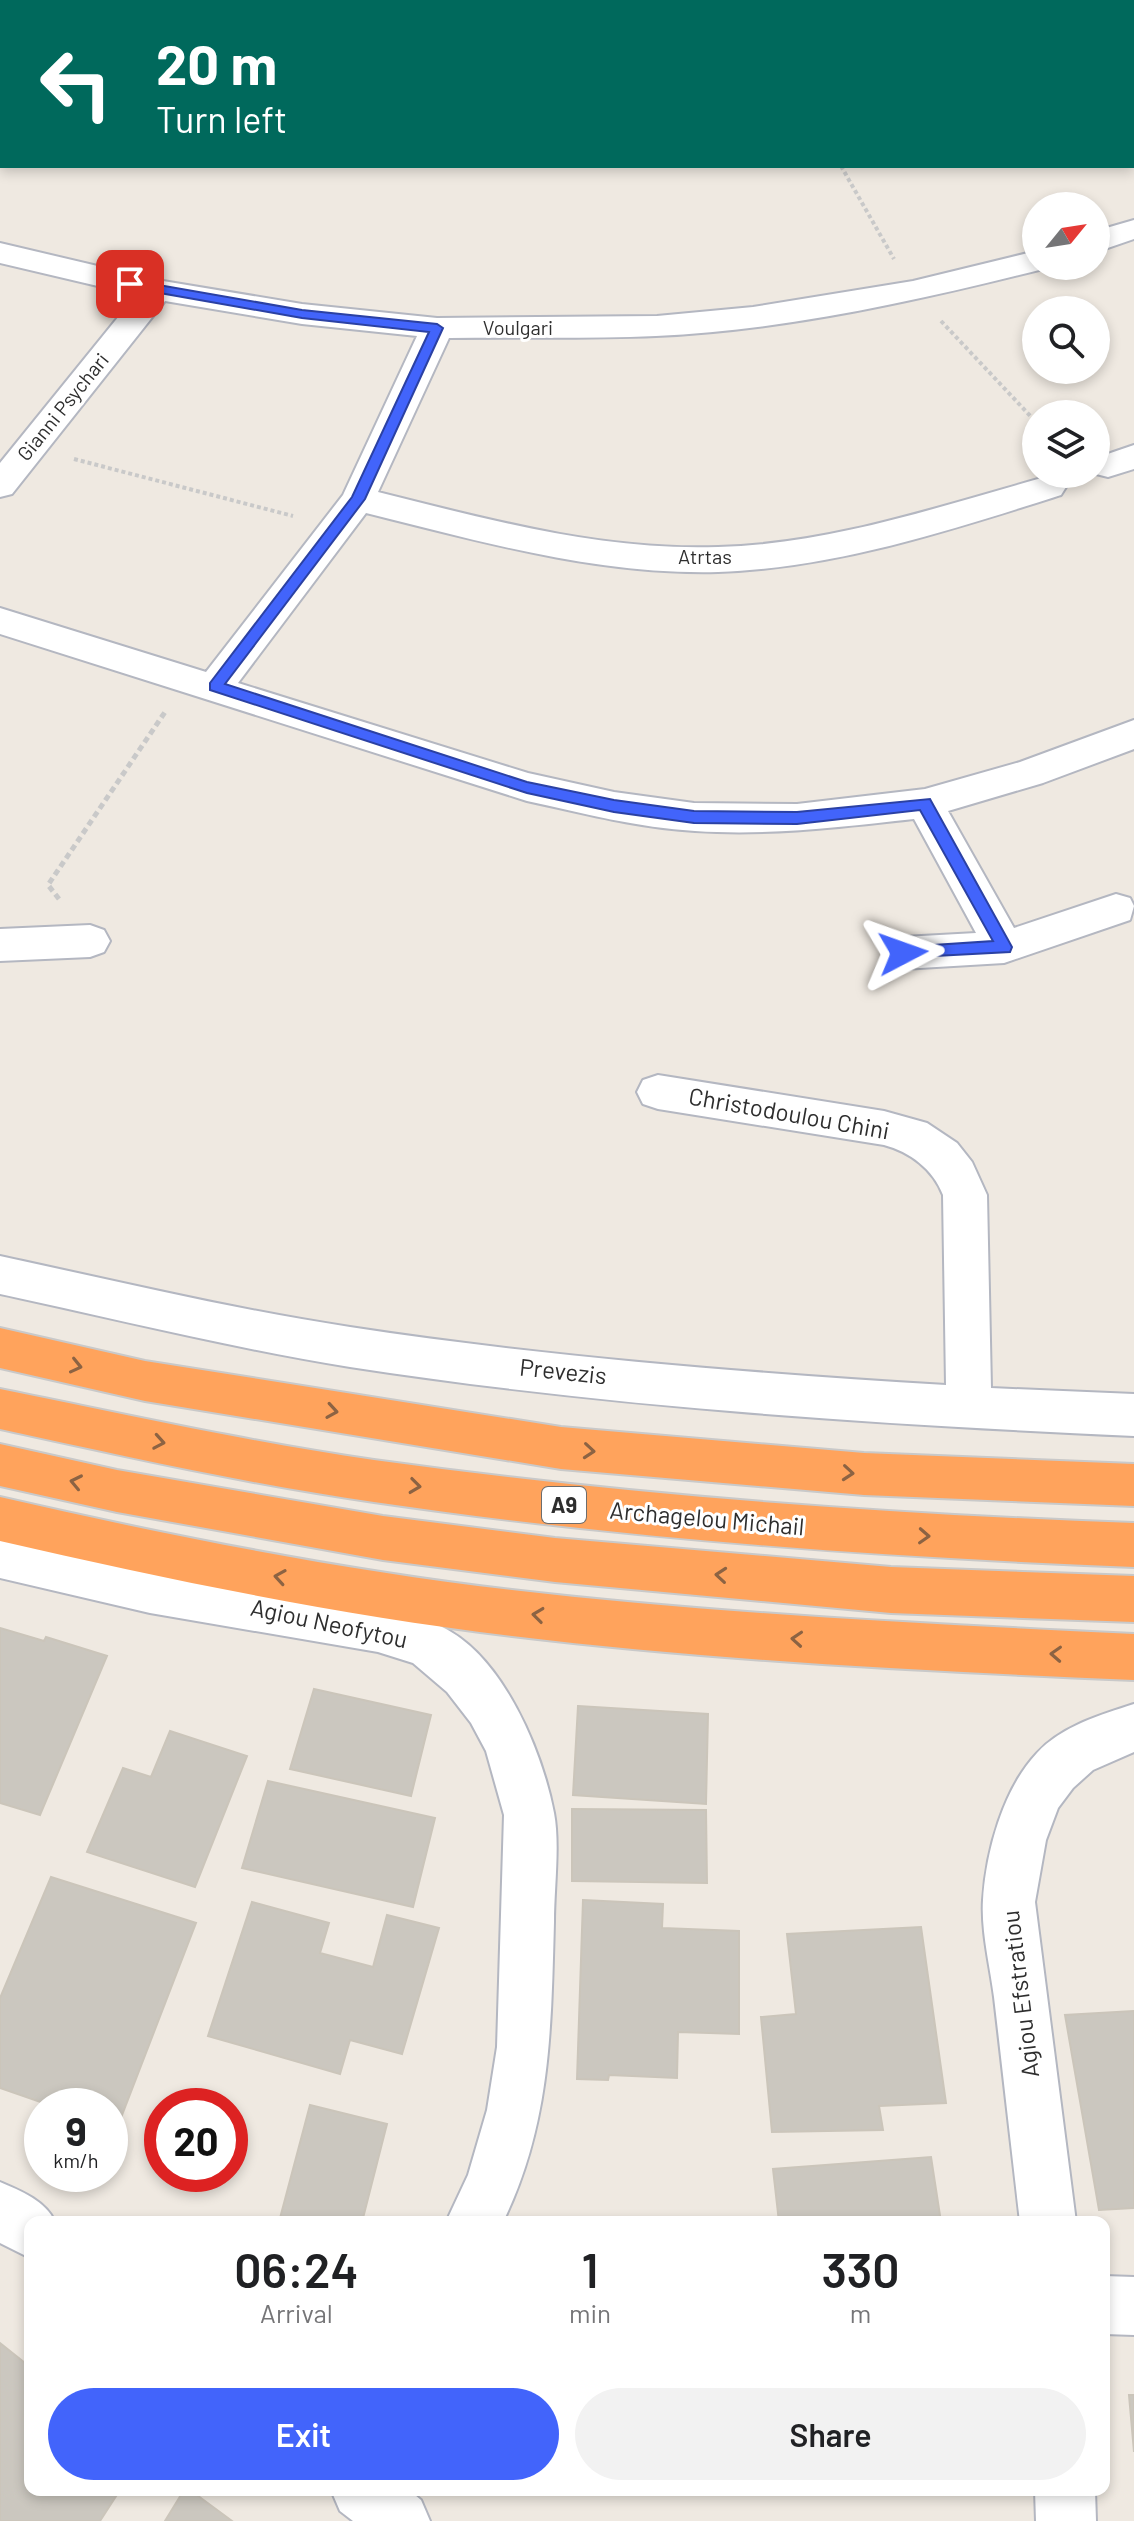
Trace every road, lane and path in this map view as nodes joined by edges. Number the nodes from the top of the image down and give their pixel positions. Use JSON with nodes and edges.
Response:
{"nodes":[{"id":1,"x":1134,"y":229,"type":"edge"},
{"id":2,"x":1110,"y":237,"type":"edge"},
{"id":3,"x":0,"y":253,"type":"edge"},
{"id":4,"x":1022,"y":264,"type":"edge"},
{"id":5,"x":157,"y":290,"type":"junction"},
{"id":6,"x":437,"y":328,"type":"junction"},
{"id":7,"x":30,"y":448,"type":"junction"},
{"id":8,"x":0,"y":486,"type":"edge"},
{"id":9,"x":1046,"y":488,"type":"edge"},
{"id":10,"x":358,"y":499,"type":"junction"},
{"id":11,"x":336,"y":527,"type":"junction"},
{"id":12,"x":0,"y":621,"type":"edge"},
{"id":13,"x":201,"y":682,"type":"junction"},
{"id":14,"x":1134,"y":734,"type":"edge"},
{"id":15,"x":925,"y":803,"type":"junction"},
{"id":16,"x":1116,"y":909,"type":"dead end"},
{"id":17,"x":90,"y":941,"type":"joint"},
{"id":18,"x":0,"y":945,"type":"edge"},
{"id":19,"x":1004,"y":947,"type":"junction"},
{"id":20,"x":903,"y":953,"type":"dead end"},
{"id":21,"x":658,"y":1092,"type":"dead end"},
{"id":22,"x":0,"y":1275,"type":"edge"},
{"id":23,"x":0,"y":1348,"type":"edge"},
{"id":24,"x":969,"y":1408,"type":"junction"},
{"id":25,"x":0,"y":1409,"type":"edge"},
{"id":26,"x":1134,"y":1415,"type":"edge"},
{"id":27,"x":0,"y":1465,"type":"edge"},
{"id":28,"x":1134,"y":1485,"type":"edge"},
{"id":29,"x":0,"y":1519,"type":"edge"},
{"id":30,"x":1134,"y":1545,"type":"edge"},
{"id":31,"x":0,"y":1556,"type":"edge"},
{"id":32,"x":1134,"y":1599,"type":"edge"},
{"id":33,"x":1134,"y":1657,"type":"edge"},
{"id":34,"x":1134,"y":1728,"type":"edge"},
{"id":35,"x":0,"y":2210,"type":"edge"},
{"id":36,"x":477,"y":2216,"type":"edge"},
{"id":37,"x":1047,"y":2216,"type":"edge"},
{"id":38,"x":24,"y":2226,"type":"edge"},
{"id":39,"x":1110,"y":2305,"type":"edge"},
{"id":40,"x":1134,"y":2306,"type":"edge"},
{"id":41,"x":369,"y":2496,"type":"edge"},
{"id":42,"x":1065,"y":2496,"type":"edge"},
{"id":43,"x":400,"y":2521,"type":"edge"},
{"id":44,"x":1066,"y":2521,"type":"edge"}],
"edges":[{"from":1,"to":2,"type":"street"},
{"from":3,"to":5,"type":"street","name":"Voulgari"},
{"from":4,"to":6,"type":"street","name":"Voulgari"},
{"from":5,"to":6,"type":"street","name":"Voulgari"},
{"from":5,"to":7,"type":"street","name":"Gianni Psychari"},
{"from":6,"to":10,"type":"street"},
{"from":7,"to":8,"type":"street","name":"Gianni Psychari"},
{"from":7,"to":11,"type":"path"},
{"from":9,"to":10,"type":"street","name":"Atrtas"},
{"from":10,"to":11,"type":"street"},
{"from":11,"to":13,"type":"street"},
{"from":12,"to":13,"type":"street"},
{"from":13,"to":15,"type":"street"},
{"from":13,"to":17,"type":"path"},
{"from":14,"to":15,"type":"street"},
{"from":15,"to":19,"type":"street"},
{"from":16,"to":19,"type":"street"},
{"from":17,"to":18,"type":"street"},
{"from":19,"to":20,"type":"street"},
{"from":21,"to":24,"type":"street","name":"Christodoulou Chini"},
{"from":22,"to":24,"type":"street","name":"Prevezis"},
{"from":23,"to":28,"type":"highway","one_way":true},
{"from":24,"to":26,"type":"street","name":"Prevezis"},
{"from":25,"to":30,"type":"highway","name":"Archagelou Michail","number":"A9","one_way":true},
{"from":32,"to":27,"type":"highway","number":"A9","one_way":true},
{"from":33,"to":29,"type":"highway","one_way":true},
{"from":31,"to":36,"type":"street","name":"Agiou Neofytou"},
{"from":34,"to":37,"type":"street","name":"Agiou Efstratiou"},
{"from":35,"to":38,"type":"street"},
{"from":39,"to":40,"type":"street"},
{"from":41,"to":43,"type":"street"},
{"from":42,"to":44,"type":"street"}]}
